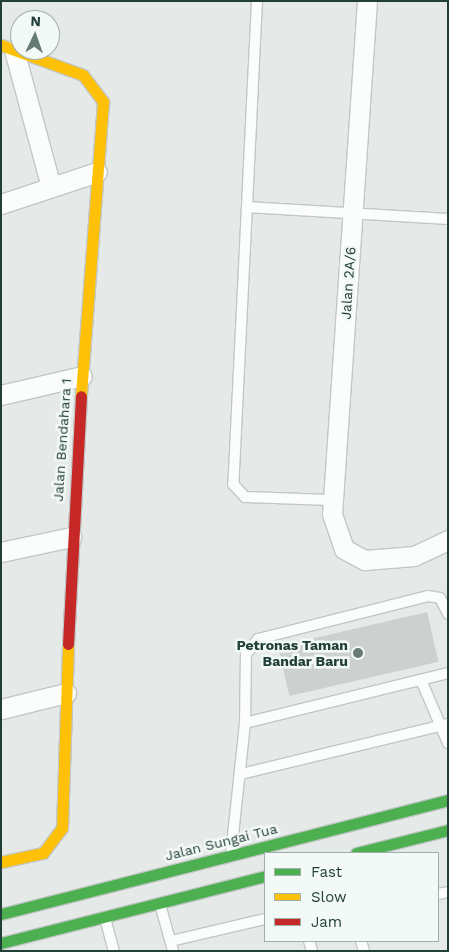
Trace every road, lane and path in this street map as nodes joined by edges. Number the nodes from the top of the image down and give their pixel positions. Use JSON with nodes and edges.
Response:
{"nodes":[{"id":1,"x":257,"y":1,"type":"edge"},
{"id":2,"x":367,"y":1,"type":"edge"},
{"id":3,"x":8,"y":48,"type":"edge"},
{"id":4,"x":98,"y":172,"type":"junction"},
{"id":5,"x":51,"y":187,"type":"junction"},
{"id":6,"x":1,"y":204,"type":"edge"},
{"id":7,"x":247,"y":207,"type":"junction"},
{"id":8,"x":353,"y":214,"type":"junction"},
{"id":9,"x":448,"y":218,"type":"edge"},
{"id":10,"x":82,"y":376,"type":"junction"},
{"id":11,"x":1,"y":395,"type":"edge"},
{"id":12,"x":332,"y":500,"type":"junction"},
{"id":13,"x":71,"y":536,"type":"junction"},
{"id":14,"x":448,"y":540,"type":"edge"},
{"id":15,"x":1,"y":552,"type":"edge"},
{"id":16,"x":448,"y":614,"type":"edge"},
{"id":17,"x":448,"y":673,"type":"edge"},
{"id":18,"x":421,"y":680,"type":"junction"},
{"id":19,"x":66,"y":693,"type":"junction"},
{"id":20,"x":1,"y":709,"type":"edge"},
{"id":21,"x":245,"y":723,"type":"junction"},
{"id":22,"x":443,"y":725,"type":"edge"},
{"id":23,"x":448,"y":743,"type":"edge"},
{"id":24,"x":241,"y":774,"type":"junction"},
{"id":25,"x":448,"y":800,"type":"edge"},
{"id":26,"x":448,"y":830,"type":"edge"},
{"id":27,"x":360,"y":852,"type":"edge"},
{"id":28,"x":231,"y":855,"type":"junction"},
{"id":29,"x":1,"y":862,"type":"edge"},
{"id":30,"x":264,"y":876,"type":"edge"},
{"id":31,"x":160,"y":903,"type":"junction"},
{"id":32,"x":1,"y":914,"type":"edge"},
{"id":33,"x":105,"y":917,"type":"junction"},
{"id":34,"x":264,"y":919,"type":"edge"},
{"id":35,"x":1,"y":943,"type":"edge"},
{"id":36,"x":172,"y":946,"type":"edge"},
{"id":37,"x":114,"y":951,"type":"edge"}],
"edges":[{"from":1,"to":7,"type":"lane"},
{"from":2,"to":8,"type":"street","name":"Jalan 2A/6"},
{"from":3,"to":4,"type":"street","name":"Jalan Bendahara 1"},
{"from":3,"to":5,"type":"street"},
{"from":4,"to":5,"type":"street"},
{"from":4,"to":10,"type":"street","name":"Jalan Bendahara 1"},
{"from":5,"to":6,"type":"street"},
{"from":7,"to":8,"type":"lane"},
{"from":7,"to":12,"type":"lane"},
{"from":8,"to":9,"type":"lane"},
{"from":8,"to":12,"type":"street","name":"Jalan 2A/6"},
{"from":10,"to":11,"type":"street"},
{"from":10,"to":13,"type":"street","name":"Jalan Bendahara 1"},
{"from":12,"to":14,"type":"street","name":"Jalan 2A/6"},
{"from":13,"to":15,"type":"street"},
{"from":13,"to":19,"type":"street","name":"Jalan Bendahara 1"},
{"from":16,"to":21,"type":"lane"},
{"from":17,"to":18,"type":"lane"},
{"from":18,"to":21,"type":"lane"},
{"from":18,"to":22,"type":"lane"},
{"from":19,"to":20,"type":"street"},
{"from":19,"to":29,"type":"street","name":"Jalan Bendahara 1"},
{"from":21,"to":24,"type":"lane"},
{"from":22,"to":23,"type":"lane"},
{"from":22,"to":24,"type":"lane"},
{"from":24,"to":28,"type":"lane"},
{"from":25,"to":28,"type":"street","name":"Jalan Sungai Tua"},
{"from":26,"to":27,"type":"street"},
{"from":28,"to":32,"type":"street","name":"Jalan Sungai Tua"},
{"from":30,"to":31,"type":"street"},
{"from":31,"to":33,"type":"street"},
{"from":31,"to":36,"type":"lane"},
{"from":33,"to":35,"type":"street"},
{"from":33,"to":37,"type":"lane"},
{"from":34,"to":36,"type":"lane"}]}
